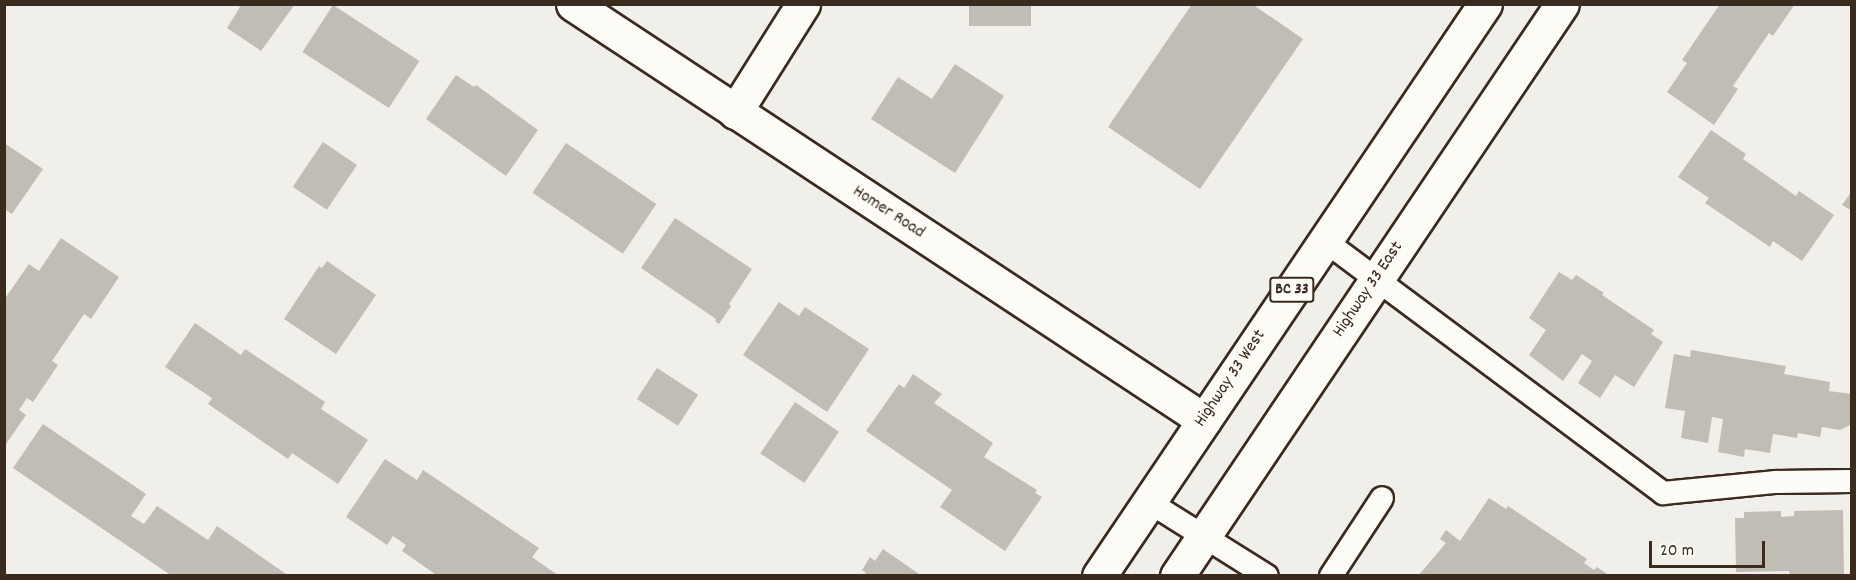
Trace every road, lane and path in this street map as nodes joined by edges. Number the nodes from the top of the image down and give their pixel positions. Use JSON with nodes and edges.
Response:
{"nodes":[{"id":1,"x":573,"y":4,"type":"edge"},
{"id":2,"x":803,"y":4,"type":"edge"},
{"id":3,"x":1485,"y":4,"type":"edge"},
{"id":4,"x":1562,"y":4,"type":"edge"},
{"id":5,"x":735,"y":112,"type":"junction"},
{"id":6,"x":1325,"y":241,"type":"junction"},
{"id":7,"x":1377,"y":279,"type":"junction"},
{"id":8,"x":1204,"y":420,"type":"junction"},
{"id":9,"x":1851,"y":481,"type":"edge"},
{"id":10,"x":1382,"y":498,"type":"dead end"},
{"id":11,"x":1149,"y":502,"type":"junction"},
{"id":12,"x":1204,"y":536,"type":"junction"},
{"id":13,"x":1099,"y":576,"type":"edge"},
{"id":14,"x":1177,"y":576,"type":"edge"},
{"id":15,"x":1267,"y":576,"type":"edge"},
{"id":16,"x":1331,"y":576,"type":"edge"}],
"edges":[{"from":1,"to":5,"type":"main road","name":"Homer Road"},
{"from":2,"to":5,"type":"main road"},
{"from":3,"to":6,"type":"main road","name":"Highway 33 West","number":"BC 33"},
{"from":4,"to":7,"type":"main road","name":"Highway 33 East"},
{"from":5,"to":8,"type":"main road","name":"Homer Road"},
{"from":6,"to":7,"type":"lane"},
{"from":6,"to":8,"type":"main road","name":"Highway 33 West","number":"BC 33"},
{"from":7,"to":9,"type":"lane"},
{"from":7,"to":12,"type":"main road","name":"Highway 33 East"},
{"from":8,"to":11,"type":"main road","name":"Highway 33 West","number":"BC 33"},
{"from":10,"to":16,"type":"lane"},
{"from":11,"to":12,"type":"lane"},
{"from":11,"to":13,"type":"main road","name":"Highway 33 West","number":"BC 33"},
{"from":12,"to":14,"type":"main road","name":"Highway 33 East"},
{"from":12,"to":15,"type":"lane"}]}
